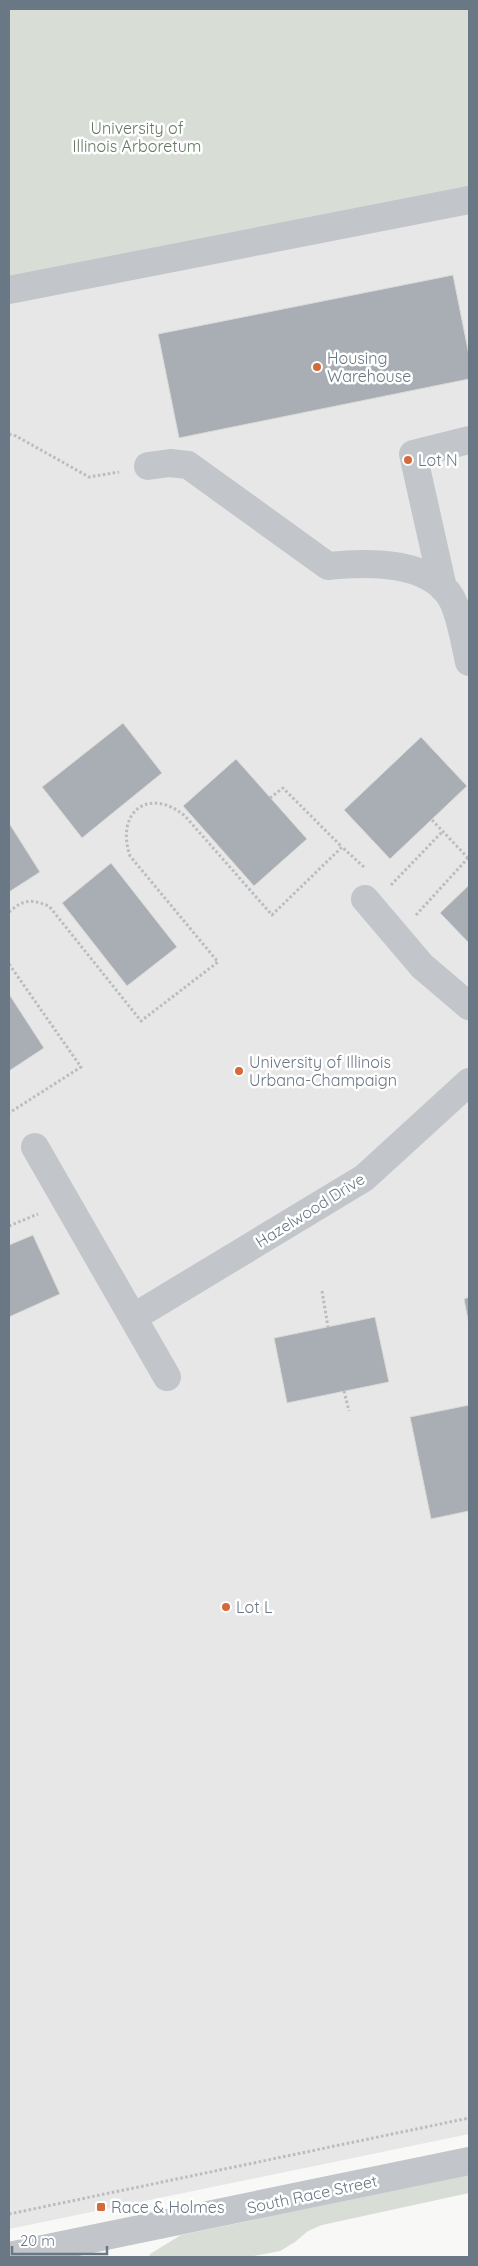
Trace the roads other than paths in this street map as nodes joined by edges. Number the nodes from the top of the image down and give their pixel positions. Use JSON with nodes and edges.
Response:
{"nodes":[{"id":1,"x":469,"y":200,"type":"edge"},
{"id":2,"x":9,"y":290,"type":"edge"},
{"id":3,"x":469,"y":440,"type":"edge"},
{"id":4,"x":148,"y":466,"type":"road end"},
{"id":5,"x":443,"y":588,"type":"junction"},
{"id":6,"x":469,"y":662,"type":"edge"},
{"id":7,"x":376,"y":894,"type":"road end"},
{"id":8,"x":469,"y":1006,"type":"edge"},
{"id":9,"x":469,"y":1082,"type":"edge"},
{"id":10,"x":35,"y":1146,"type":"dead end"},
{"id":11,"x":134,"y":1317,"type":"junction"},
{"id":12,"x":167,"y":1377,"type":"dead end"},
{"id":13,"x":469,"y":2161,"type":"edge"},
{"id":14,"x":110,"y":2247,"type":"edge"},
{"id":15,"x":9,"y":2256,"type":"edge"}],
"edges":[{"from":1,"to":2,"type":"street"},
{"from":3,"to":5,"type":"street"},
{"from":4,"to":5,"type":"street"},
{"from":5,"to":6,"type":"street"},
{"from":7,"to":8,"type":"street"},
{"from":9,"to":11,"type":"street","name":"Hazelwood Drive"},
{"from":10,"to":11,"type":"street"},
{"from":11,"to":12,"type":"street"},
{"from":13,"to":14,"type":"street","name":"South Race Street"},
{"from":14,"to":15,"type":"street","name":"South Race Street"}]}
